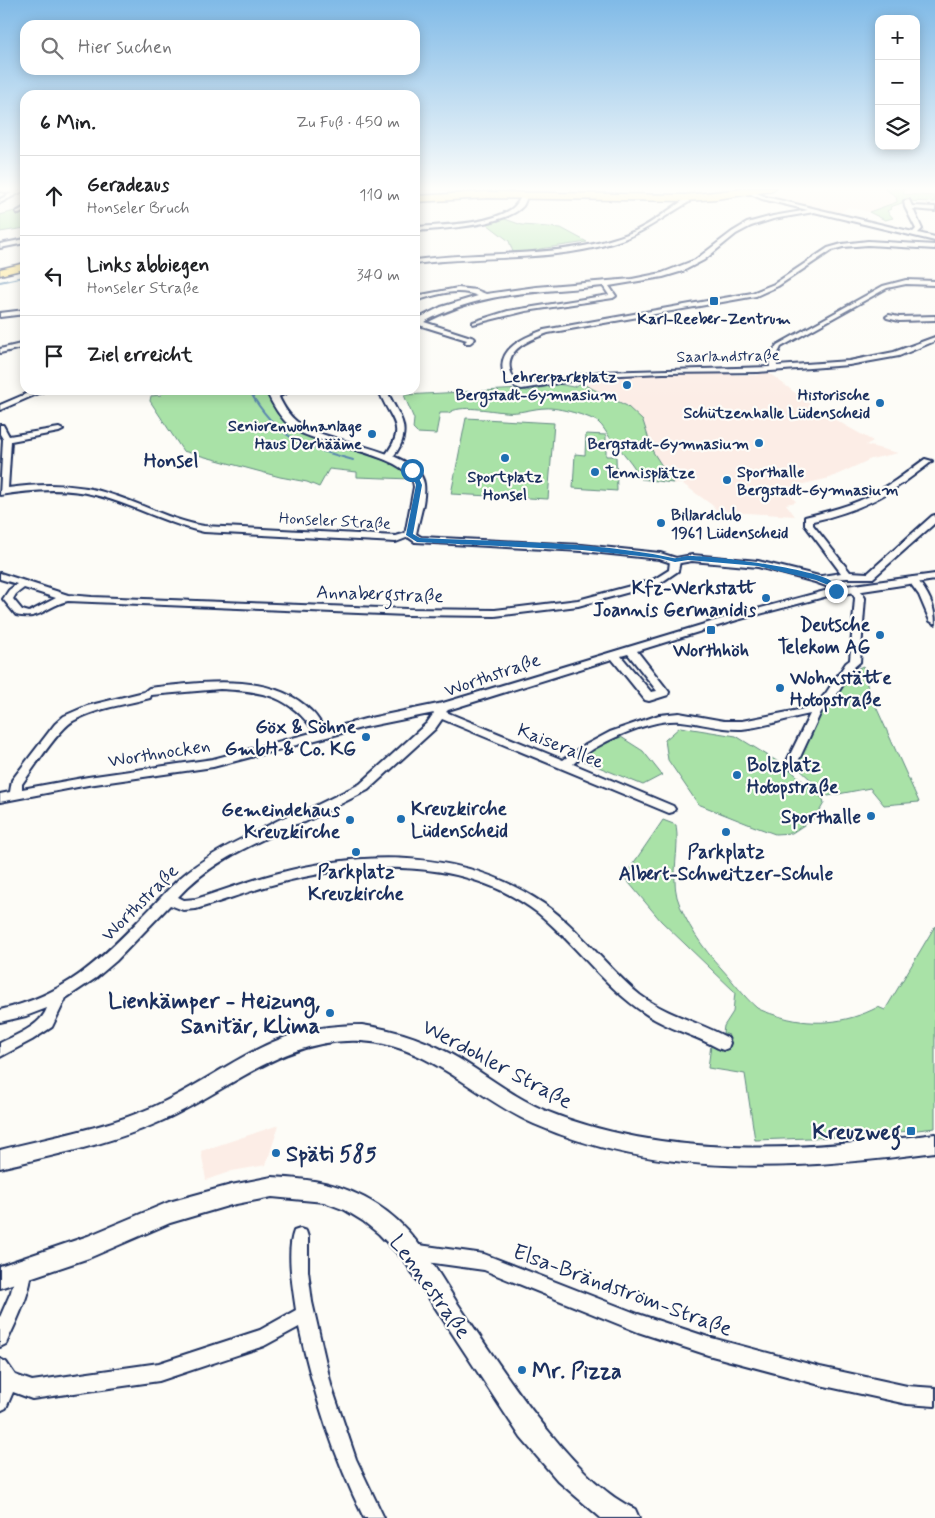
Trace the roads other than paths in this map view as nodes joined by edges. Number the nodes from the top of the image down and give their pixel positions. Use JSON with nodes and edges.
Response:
{"nodes":[{"id":1,"x":438,"y":259,"type":"edge"},
{"id":2,"x":702,"y":259,"type":"edge"},
{"id":3,"x":815,"y":259,"type":"edge"},
{"id":4,"x":420,"y":261,"type":"edge"},
{"id":5,"x":20,"y":267,"type":"edge"},
{"id":6,"x":0,"y":272,"type":"edge"},
{"id":7,"x":935,"y":282,"type":"edge"},
{"id":8,"x":605,"y":284,"type":"junction"},
{"id":9,"x":484,"y":296,"type":"junction"},
{"id":10,"x":420,"y":298,"type":"edge"},
{"id":11,"x":20,"y":313,"type":"edge"},
{"id":12,"x":0,"y":315,"type":"edge"},
{"id":13,"x":889,"y":317,"type":"dead end"},
{"id":14,"x":935,"y":318,"type":"edge"},
{"id":15,"x":420,"y":321,"type":"edge"},
{"id":16,"x":475,"y":323,"type":"dead end"},
{"id":17,"x":420,"y":324,"type":"edge"},
{"id":18,"x":935,"y":339,"type":"edge"},
{"id":19,"x":468,"y":342,"type":"dead end"},
{"id":20,"x":20,"y":346,"type":"edge"},
{"id":21,"x":0,"y":352,"type":"edge"},
{"id":22,"x":775,"y":369,"type":"junction"},
{"id":23,"x":28,"y":395,"type":"edge"},
{"id":24,"x":273,"y":395,"type":"edge"},
{"id":25,"x":386,"y":395,"type":"edge"},
{"id":26,"x":0,"y":408,"type":"edge"},
{"id":27,"x":0,"y":427,"type":"edge"},
{"id":28,"x":59,"y":430,"type":"dead end"},
{"id":29,"x":8,"y":439,"type":"junction"},
{"id":30,"x":387,"y":458,"type":"junction"},
{"id":31,"x":928,"y":461,"type":"dead end"},
{"id":32,"x":4,"y":464,"type":"edge"},
{"id":33,"x":2,"y":492,"type":"edge"},
{"id":34,"x":935,"y":518,"type":"edge"},
{"id":35,"x":930,"y":528,"type":"edge"},
{"id":36,"x":410,"y":535,"type":"junction"},
{"id":37,"x":675,"y":560,"type":"junction"},
{"id":38,"x":847,"y":575,"type":"junction"},
{"id":39,"x":0,"y":576,"type":"edge"},
{"id":40,"x":935,"y":577,"type":"edge"},
{"id":41,"x":819,"y":578,"type":"junction"},
{"id":42,"x":873,"y":580,"type":"junction"},
{"id":43,"x":913,"y":580,"type":"junction"},
{"id":44,"x":23,"y":585,"type":"junction"},
{"id":45,"x":855,"y":588,"type":"junction"},
{"id":46,"x":836,"y":591,"type":"junction"},
{"id":47,"x":68,"y":598,"type":"junction"},
{"id":48,"x":935,"y":621,"type":"edge"},
{"id":49,"x":630,"y":650,"type":"junction"},
{"id":50,"x":614,"y":654,"type":"junction"},
{"id":51,"x":817,"y":710,"type":"junction"},
{"id":52,"x":442,"y":711,"type":"junction"},
{"id":53,"x":322,"y":734,"type":"junction"},
{"id":54,"x":791,"y":765,"type":"dead end"},
{"id":55,"x":564,"y":766,"type":"junction"},
{"id":56,"x":16,"y":795,"type":"junction"},
{"id":57,"x":0,"y":798,"type":"edge"},
{"id":58,"x":669,"y":809,"type":"dead end"},
{"id":59,"x":169,"y":899,"type":"junction"},
{"id":60,"x":60,"y":997,"type":"junction"},
{"id":61,"x":0,"y":1016,"type":"edge"},
{"id":62,"x":722,"y":1043,"type":"dead end"},
{"id":63,"x":0,"y":1050,"type":"edge"},
{"id":64,"x":935,"y":1143,"type":"edge"},
{"id":65,"x":0,"y":1159,"type":"edge"},
{"id":66,"x":300,"y":1237,"type":"dead end"},
{"id":67,"x":412,"y":1252,"type":"junction"},
{"id":68,"x":24,"y":1270,"type":"junction"},
{"id":69,"x":0,"y":1277,"type":"edge"},
{"id":70,"x":304,"y":1315,"type":"junction"},
{"id":71,"x":0,"y":1338,"type":"edge"},
{"id":72,"x":4,"y":1375,"type":"edge"},
{"id":73,"x":935,"y":1397,"type":"edge"},
{"id":74,"x":0,"y":1402,"type":"edge"},
{"id":75,"x":374,"y":1518,"type":"edge"},
{"id":76,"x":626,"y":1518,"type":"edge"}],
"edges":[{"from":1,"to":4,"type":"street"},
{"from":2,"to":8,"type":"street"},
{"from":3,"to":22,"type":"street","name":"Saarlandstraße"},
{"from":5,"to":6,"type":"main road"},
{"from":7,"to":22,"type":"street"},
{"from":8,"to":9,"type":"street"},
{"from":8,"to":16,"type":"street"},
{"from":9,"to":10,"type":"street"},
{"from":9,"to":15,"type":"street"},
{"from":11,"to":12,"type":"street"},
{"from":13,"to":14,"type":"street"},
{"from":17,"to":19,"type":"street"},
{"from":18,"to":22,"type":"street","name":"Saarlandstraße"},
{"from":20,"to":21,"type":"street"},
{"from":23,"to":26,"type":"street"},
{"from":24,"to":30,"type":"street"},
{"from":25,"to":30,"type":"street"},
{"from":27,"to":29,"type":"street"},
{"from":28,"to":29,"type":"street"},
{"from":29,"to":32,"type":"street"},
{"from":30,"to":36,"type":"street"},
{"from":31,"to":38,"type":"street"},
{"from":32,"to":33,"type":"street"},
{"from":33,"to":36,"type":"street","name":"Honseler Straße"},
{"from":34,"to":35,"type":"street"},
{"from":35,"to":42,"type":"street"},
{"from":36,"to":37,"type":"street","name":"Honseler Straße"},
{"from":37,"to":41,"type":"street","name":"Honseler Straße"},
{"from":37,"to":47,"type":"street","name":"Annabergstraße"},
{"from":38,"to":41,"type":"street","name":"Honseler Straße"},
{"from":38,"to":42,"type":"street","name":"Honseler Straße"},
{"from":39,"to":44,"type":"street","name":"Annabergstraße"},
{"from":40,"to":43,"type":"street","name":"Worthstraße"},
{"from":41,"to":46,"type":"street","name":"Honseler Straße"},
{"from":42,"to":43,"type":"street","name":"Worthstraße"},
{"from":42,"to":45,"type":"street","name":"Worthstraße"},
{"from":43,"to":48,"type":"street"},
{"from":44,"to":47,"type":"street","name":"Annabergstraße"},
{"from":44,"to":47,"type":"street","name":"Annabergstraße"},
{"from":45,"to":46,"type":"street","name":"Worthstraße"},
{"from":45,"to":51,"type":"street"},
{"from":46,"to":49,"type":"street","name":"Worthstraße"},
{"from":49,"to":50,"type":"street","name":"Worthstraße"},
{"from":49,"to":50,"type":"street"},
{"from":50,"to":52,"type":"street","name":"Worthstraße"},
{"from":51,"to":54,"type":"street"},
{"from":51,"to":55,"type":"street"},
{"from":52,"to":53,"type":"street","name":"Worthnocken"},
{"from":52,"to":55,"type":"street","name":"Kaiserallee"},
{"from":52,"to":59,"type":"street","name":"Worthstraße"},
{"from":53,"to":56,"type":"street","name":"Worthnocken"},
{"from":53,"to":56,"type":"street"},
{"from":55,"to":58,"type":"street","name":"Kaiserallee"},
{"from":56,"to":57,"type":"street","name":"Worthnocken"},
{"from":59,"to":60,"type":"street","name":"Worthstraße"},
{"from":59,"to":62,"type":"street"},
{"from":60,"to":61,"type":"street","name":"Worthstraße"},
{"from":60,"to":63,"type":"street","name":"Worthstraße"},
{"from":64,"to":65,"type":"street","name":"Werdohler Straße"},
{"from":66,"to":70,"type":"street"},
{"from":67,"to":68,"type":"main road","name":"Lennestraße"},
{"from":67,"to":73,"type":"street","name":"Elsa-Brändström-Straße"},
{"from":67,"to":76,"type":"main road","name":"Lennestraße"},
{"from":68,"to":69,"type":"main road","name":"Lennestraße"},
{"from":68,"to":71,"type":"street"},
{"from":70,"to":72,"type":"street"},
{"from":70,"to":75,"type":"street"},
{"from":72,"to":74,"type":"street"}]}
